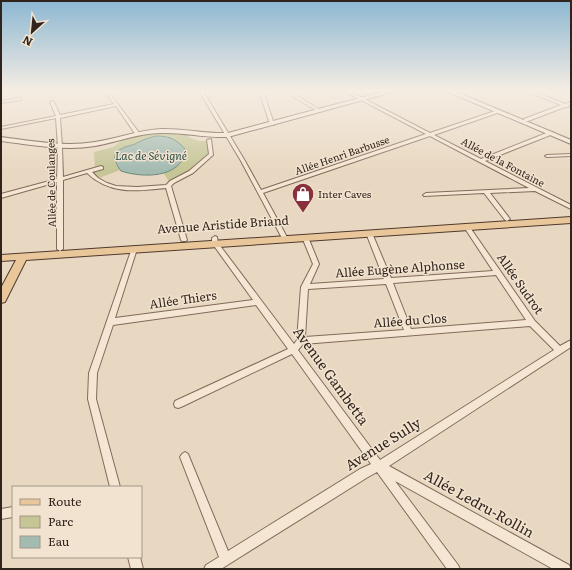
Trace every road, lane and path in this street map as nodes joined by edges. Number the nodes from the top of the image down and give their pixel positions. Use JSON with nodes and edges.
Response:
{"nodes":[{"id":1,"x":50,"y":118,"type":"edge"},
{"id":2,"x":58,"y":118,"type":"edge"},
{"id":3,"x":126,"y":118,"type":"edge"},
{"id":4,"x":216,"y":118,"type":"edge"},
{"id":5,"x":270,"y":118,"type":"edge"},
{"id":6,"x":296,"y":118,"type":"edge"},
{"id":7,"x":398,"y":118,"type":"edge"},
{"id":8,"x":481,"y":118,"type":"edge"},
{"id":9,"x":513,"y":118,"type":"edge"},
{"id":10,"x":520,"y":118,"type":"edge"},
{"id":11,"x":532,"y":118,"type":"edge"},
{"id":12,"x":526,"y":120,"type":"junction"},
{"id":13,"x":272,"y":124,"type":"junction"},
{"id":14,"x":1,"y":128,"type":"edge"},
{"id":15,"x":551,"y":133,"type":"junction"},
{"id":16,"x":138,"y":134,"type":"junction"},
{"id":17,"x":430,"y":134,"type":"junction"},
{"id":18,"x":228,"y":135,"type":"junction"},
{"id":19,"x":1,"y":138,"type":"edge"},
{"id":20,"x":571,"y":138,"type":"edge"},
{"id":21,"x":209,"y":140,"type":"dead end"},
{"id":22,"x":571,"y":142,"type":"edge"},
{"id":23,"x":60,"y":145,"type":"junction"},
{"id":24,"x":571,"y":155,"type":"edge"},
{"id":25,"x":547,"y":156,"type":"dead end"},
{"id":26,"x":482,"y":160,"type":"junction"},
{"id":27,"x":101,"y":168,"type":"dead end"},
{"id":28,"x":89,"y":172,"type":"junction"},
{"id":29,"x":60,"y":180,"type":"junction"},
{"id":30,"x":168,"y":186,"type":"junction"},
{"id":31,"x":536,"y":189,"type":"junction"},
{"id":32,"x":260,"y":192,"type":"junction"},
{"id":33,"x":486,"y":192,"type":"junction"},
{"id":34,"x":426,"y":195,"type":"dead end"},
{"id":35,"x":1,"y":196,"type":"edge"},
{"id":36,"x":571,"y":207,"type":"edge"},
{"id":37,"x":571,"y":215,"type":"edge"},
{"id":38,"x":507,"y":219,"type":"junction"},
{"id":39,"x":571,"y":220,"type":"edge"},
{"id":40,"x":467,"y":227,"type":"junction"},
{"id":41,"x":369,"y":233,"type":"junction"},
{"id":42,"x":284,"y":236,"type":"junction"},
{"id":43,"x":305,"y":237,"type":"junction"},
{"id":44,"x":184,"y":240,"type":"junction"},
{"id":45,"x":215,"y":240,"type":"junction"},
{"id":46,"x":60,"y":249,"type":"junction"},
{"id":47,"x":134,"y":249,"type":"junction"},
{"id":48,"x":2,"y":254,"type":"edge"},
{"id":49,"x":22,"y":254,"type":"junction"},
{"id":50,"x":497,"y":273,"type":"junction"},
{"id":51,"x":388,"y":281,"type":"junction"},
{"id":52,"x":305,"y":287,"type":"junction"},
{"id":53,"x":1,"y":299,"type":"edge"},
{"id":54,"x":259,"y":302,"type":"junction"},
{"id":55,"x":110,"y":322,"type":"junction"},
{"id":56,"x":532,"y":323,"type":"junction"},
{"id":57,"x":409,"y":333,"type":"junction"},
{"id":58,"x":302,"y":341,"type":"junction"},
{"id":59,"x":571,"y":343,"type":"edge"},
{"id":60,"x":293,"y":350,"type":"junction"},
{"id":61,"x":559,"y":350,"type":"junction"},
{"id":62,"x":178,"y":404,"type":"dead end"},
{"id":63,"x":185,"y":457,"type":"dead end"},
{"id":64,"x":379,"y":466,"type":"junction"},
{"id":65,"x":115,"y":486,"type":"edge"},
{"id":66,"x":12,"y":512,"type":"edge"},
{"id":67,"x":1,"y":514,"type":"edge"},
{"id":68,"x":134,"y":558,"type":"edge"},
{"id":69,"x":226,"y":559,"type":"junction"},
{"id":70,"x":137,"y":569,"type":"edge"},
{"id":71,"x":210,"y":569,"type":"edge"},
{"id":72,"x":454,"y":569,"type":"edge"},
{"id":73,"x":565,"y":569,"type":"edge"}],
"edges":[{"from":1,"to":14,"type":"street"},
{"from":2,"to":23,"type":"street","name":"Allée de Coulanges"},
{"from":3,"to":16,"type":"street"},
{"from":4,"to":18,"type":"street"},
{"from":5,"to":13,"type":"street"},
{"from":6,"to":13,"type":"main road"},
{"from":7,"to":17,"type":"street","name":"Allée de la Fontaine"},
{"from":8,"to":17,"type":"street","name":"Allée Henri Barbusse"},
{"from":9,"to":15,"type":"main road"},
{"from":10,"to":12,"type":"main road"},
{"from":11,"to":12,"type":"street"},
{"from":12,"to":20,"type":"main road"},
{"from":13,"to":18,"type":"main road"},
{"from":15,"to":22,"type":"main road"},
{"from":15,"to":26,"type":"street"},
{"from":16,"to":18,"type":"main road"},
{"from":16,"to":23,"type":"main road"},
{"from":17,"to":26,"type":"street","name":"Allée de la Fontaine"},
{"from":17,"to":32,"type":"street","name":"Allée Henri Barbusse"},
{"from":18,"to":32,"type":"street"},
{"from":19,"to":23,"type":"main road"},
{"from":21,"to":30,"type":"street"},
{"from":23,"to":29,"type":"street","name":"Allée de Coulanges"},
{"from":24,"to":25,"type":"street"},
{"from":26,"to":31,"type":"street","name":"Allée de la Fontaine"},
{"from":27,"to":28,"type":"street"},
{"from":28,"to":29,"type":"street"},
{"from":28,"to":30,"type":"street"},
{"from":29,"to":35,"type":"street"},
{"from":29,"to":46,"type":"street","name":"Allée de Coulanges"},
{"from":30,"to":44,"type":"street"},
{"from":31,"to":33,"type":"street"},
{"from":31,"to":36,"type":"street","name":"Allée de la Fontaine"},
{"from":32,"to":42,"type":"street"},
{"from":33,"to":34,"type":"street"},
{"from":33,"to":38,"type":"street"},
{"from":37,"to":38,"type":"main road","name":"Avenue Aristide Briand"},
{"from":38,"to":42,"type":"main road","name":"Avenue Aristide Briand"},
{"from":39,"to":40,"type":"main road","name":"Avenue Aristide Briand"},
{"from":40,"to":41,"type":"main road","name":"Avenue Aristide Briand"},
{"from":40,"to":50,"type":"street","name":"Allée Sudrot"},
{"from":41,"to":43,"type":"main road","name":"Avenue Aristide Briand"},
{"from":41,"to":51,"type":"street"},
{"from":42,"to":43,"type":"main road","name":"Avenue Aristide Briand"},
{"from":42,"to":45,"type":"main road","name":"Avenue Aristide Briand"},
{"from":43,"to":52,"type":"street"},
{"from":44,"to":45,"type":"main road","name":"Avenue Aristide Briand"},
{"from":44,"to":46,"type":"main road","name":"Avenue Aristide Briand"},
{"from":45,"to":47,"type":"main road","name":"Avenue Aristide Briand"},
{"from":45,"to":54,"type":"street","name":"Avenue Gambetta"},
{"from":46,"to":49,"type":"main road","name":"Avenue Aristide Briand"},
{"from":47,"to":49,"type":"main road","name":"Avenue Aristide Briand"},
{"from":47,"to":55,"type":"street"},
{"from":48,"to":49,"type":"main road","name":"Avenue Aristide Briand"},
{"from":49,"to":53,"type":"main road"},
{"from":50,"to":51,"type":"street","name":"Allée Eugène Alphonse"},
{"from":50,"to":56,"type":"street","name":"Allée Sudrot"},
{"from":51,"to":52,"type":"street","name":"Allée Eugène Alphonse"},
{"from":51,"to":57,"type":"street"},
{"from":52,"to":58,"type":"street"},
{"from":54,"to":55,"type":"street","name":"Allée Thiers"},
{"from":54,"to":60,"type":"street","name":"Avenue Gambetta"},
{"from":55,"to":65,"type":"street"},
{"from":56,"to":57,"type":"street","name":"Allée du Clos"},
{"from":56,"to":61,"type":"street","name":"Allée Sudrot"},
{"from":57,"to":58,"type":"street","name":"Allée du Clos"},
{"from":58,"to":60,"type":"street"},
{"from":59,"to":61,"type":"street","name":"Avenue Sully"},
{"from":60,"to":62,"type":"street"},
{"from":60,"to":64,"type":"street","name":"Avenue Gambetta"},
{"from":61,"to":64,"type":"street","name":"Avenue Sully"},
{"from":63,"to":69,"type":"street"},
{"from":64,"to":69,"type":"street","name":"Avenue Sully"},
{"from":64,"to":72,"type":"street","name":"Avenue Gambetta"},
{"from":64,"to":73,"type":"street","name":"Allée Ledru-Rollin"},
{"from":66,"to":67,"type":"street"},
{"from":68,"to":70,"type":"street"},
{"from":69,"to":71,"type":"street","name":"Avenue Sully"}]}
